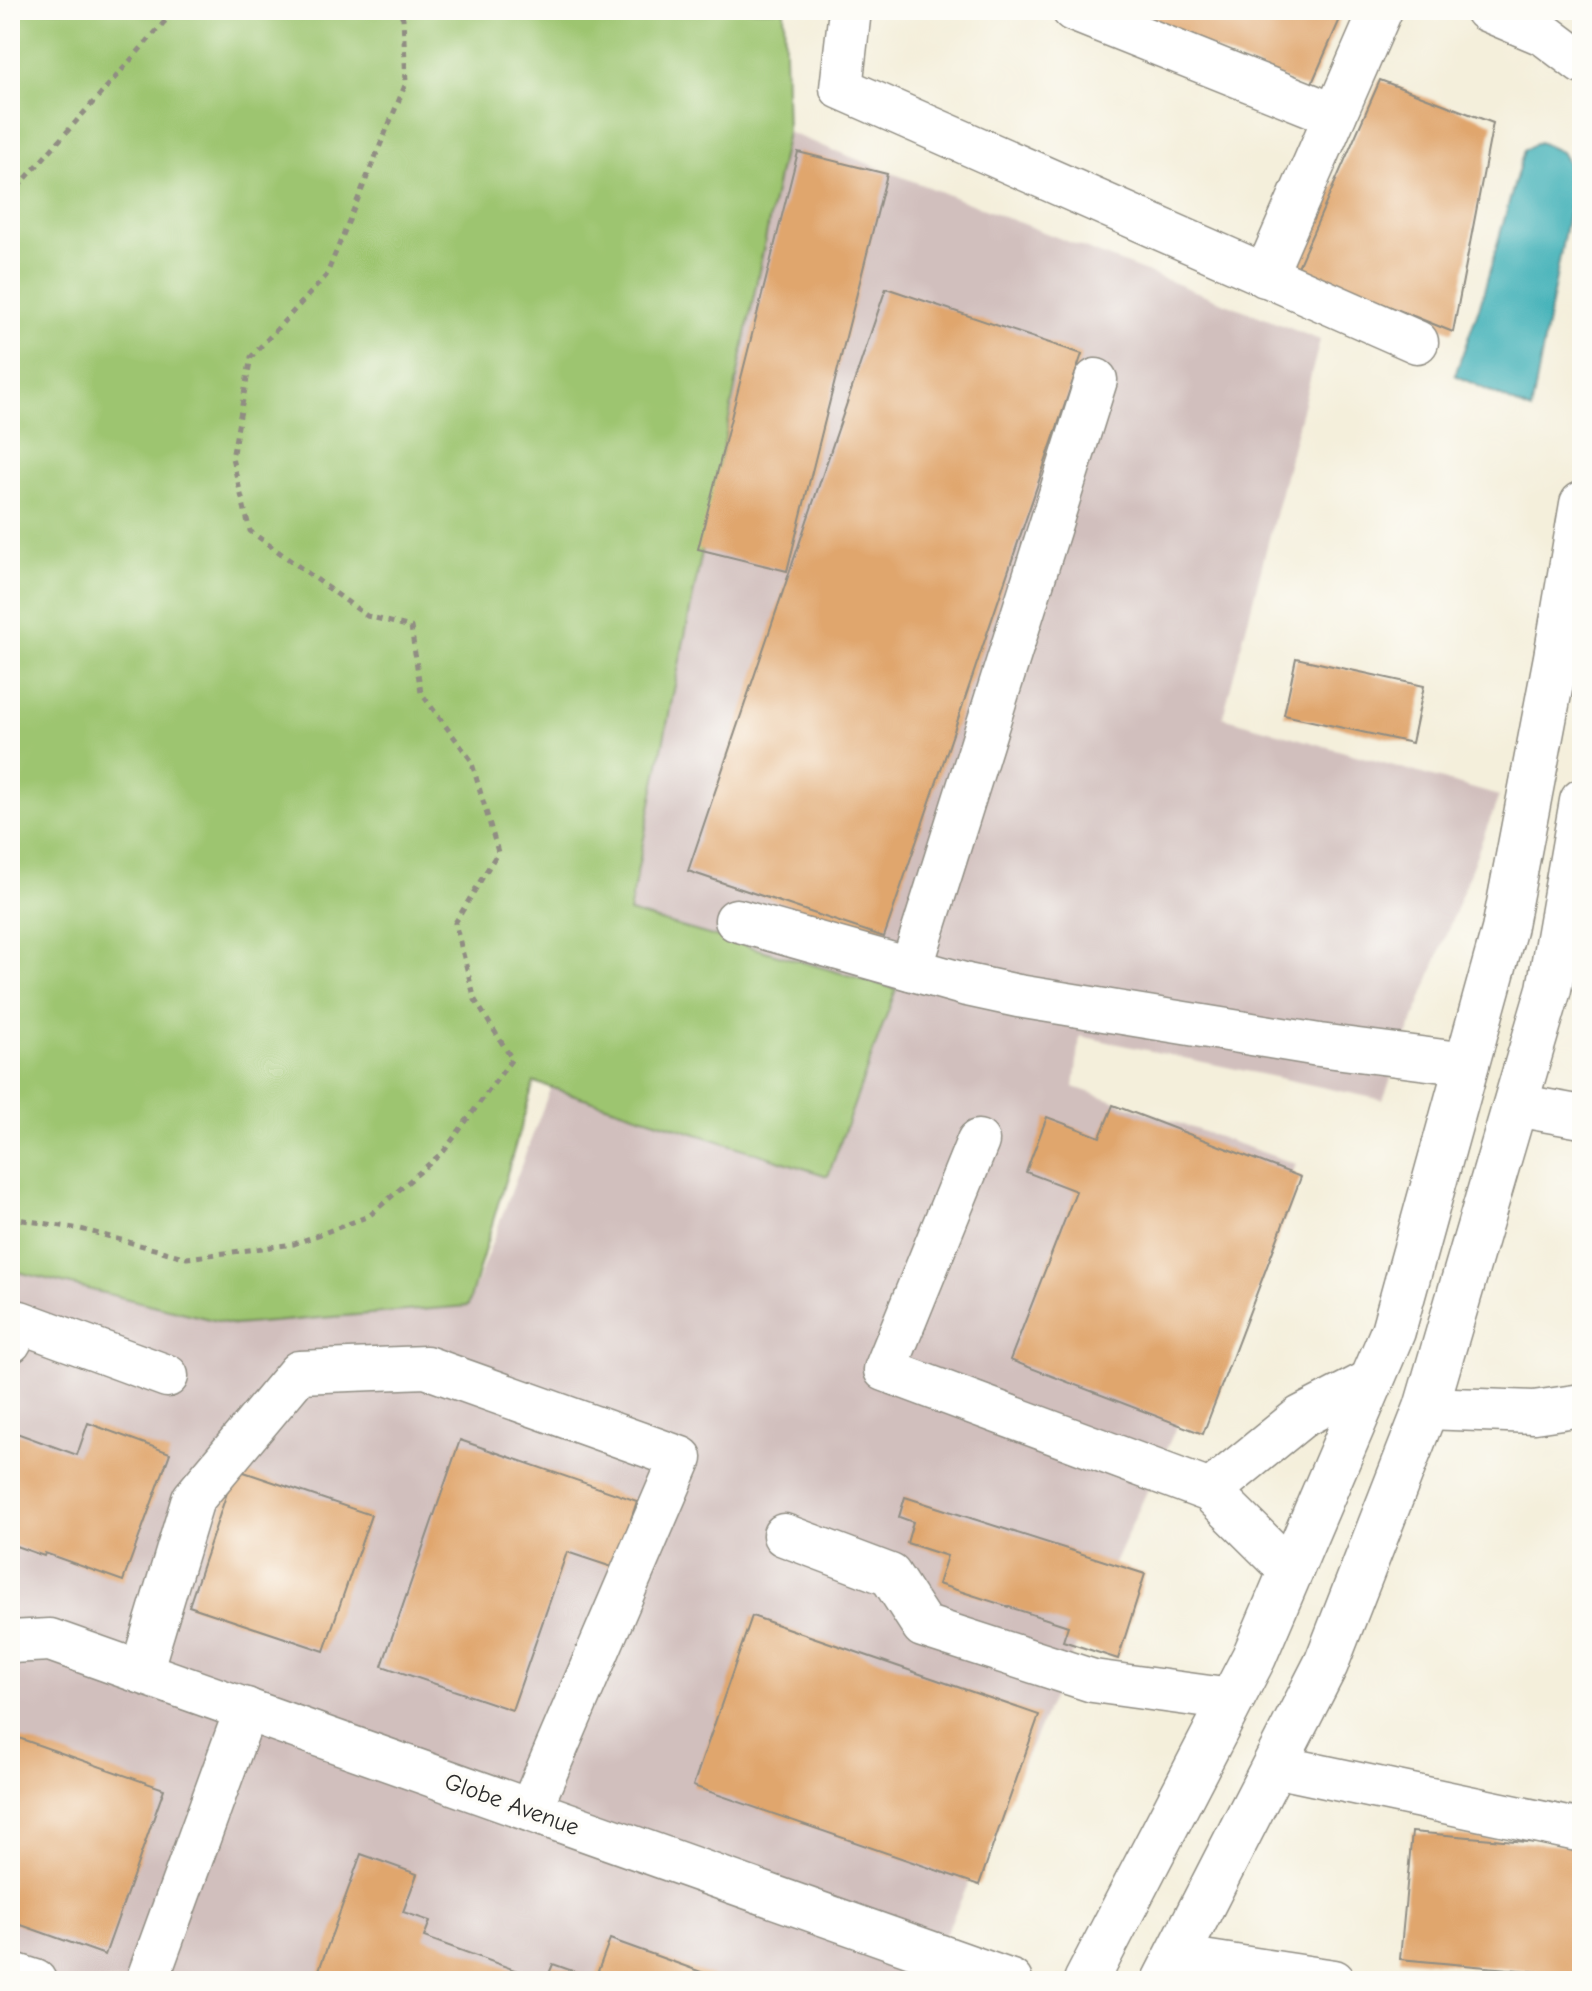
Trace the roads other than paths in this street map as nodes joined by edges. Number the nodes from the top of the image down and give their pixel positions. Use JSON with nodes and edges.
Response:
{"nodes":[{"id":1,"x":850,"y":10,"type":"edge"},
{"id":2,"x":1073,"y":10,"type":"edge"},
{"id":3,"x":1381,"y":10,"type":"edge"},
{"id":4,"x":1486,"y":10,"type":"edge"},
{"id":5,"x":1564,"y":34,"type":"edge"},
{"id":6,"x":1582,"y":63,"type":"edge"},
{"id":7,"x":1335,"y":115,"type":"junction"},
{"id":8,"x":1265,"y":276,"type":"junction"},
{"id":9,"x":1417,"y":342,"type":"dead end"},
{"id":10,"x":1096,"y":380,"type":"dead end"},
{"id":11,"x":1582,"y":504,"type":"edge"},
{"id":12,"x":1582,"y":801,"type":"edge"},
{"id":13,"x":736,"y":920,"type":"dead end"},
{"id":14,"x":911,"y":969,"type":"junction"},
{"id":15,"x":1467,"y":1064,"type":"junction"},
{"id":16,"x":1515,"y":1105,"type":"junction"},
{"id":17,"x":1582,"y":1117,"type":"edge"},
{"id":18,"x":978,"y":1141,"type":"dead end"},
{"id":19,"x":10,"y":1342,"type":"edge"},
{"id":20,"x":167,"y":1376,"type":"dead end"},
{"id":21,"x":1372,"y":1380,"type":"junction"},
{"id":22,"x":1582,"y":1405,"type":"edge"},
{"id":23,"x":1426,"y":1408,"type":"junction"},
{"id":24,"x":1210,"y":1491,"type":"junction"},
{"id":25,"x":784,"y":1535,"type":"dead end"},
{"id":26,"x":1291,"y":1571,"type":"junction"},
{"id":27,"x":10,"y":1642,"type":"edge"},
{"id":28,"x":141,"y":1672,"type":"junction"},
{"id":29,"x":1231,"y":1700,"type":"junction"},
{"id":30,"x":246,"y":1709,"type":"junction"},
{"id":31,"x":1274,"y":1766,"type":"junction"},
{"id":32,"x":530,"y":1810,"type":"junction"},
{"id":33,"x":1582,"y":1831,"type":"edge"},
{"id":34,"x":1170,"y":1969,"type":"edge"},
{"id":35,"x":10,"y":1973,"type":"edge"},
{"id":36,"x":35,"y":1981,"type":"edge"},
{"id":37,"x":147,"y":1981,"type":"edge"},
{"id":38,"x":1011,"y":1981,"type":"edge"},
{"id":39,"x":1086,"y":1981,"type":"edge"},
{"id":40,"x":1334,"y":1981,"type":"edge"}],
"edges":[{"from":1,"to":8,"type":"street"},
{"from":2,"to":7,"type":"street"},
{"from":3,"to":7,"type":"street"},
{"from":4,"to":5,"type":"street"},
{"from":5,"to":6,"type":"street"},
{"from":7,"to":8,"type":"street"},
{"from":8,"to":9,"type":"street"},
{"from":10,"to":14,"type":"street"},
{"from":11,"to":15,"type":"highway"},
{"from":12,"to":16,"type":"highway"},
{"from":13,"to":14,"type":"street"},
{"from":14,"to":15,"type":"street"},
{"from":15,"to":21,"type":"highway"},
{"from":16,"to":17,"type":"street"},
{"from":16,"to":23,"type":"highway"},
{"from":18,"to":24,"type":"street"},
{"from":19,"to":20,"type":"street"},
{"from":21,"to":24,"type":"street"},
{"from":21,"to":26,"type":"highway"},
{"from":22,"to":23,"type":"street"},
{"from":23,"to":31,"type":"highway"},
{"from":24,"to":26,"type":"street"},
{"from":25,"to":29,"type":"street"},
{"from":26,"to":29,"type":"highway"},
{"from":27,"to":28,"type":"street","name":"Globe Avenue"},
{"from":28,"to":30,"type":"street","name":"Globe Avenue"},
{"from":28,"to":32,"type":"street"},
{"from":29,"to":39,"type":"highway"},
{"from":30,"to":32,"type":"street","name":"Globe Avenue"},
{"from":30,"to":37,"type":"street"},
{"from":31,"to":33,"type":"street"},
{"from":31,"to":34,"type":"highway"},
{"from":32,"to":38,"type":"street","name":"Globe Avenue"},
{"from":34,"to":40,"type":"street"},
{"from":35,"to":36,"type":"street"}]}
